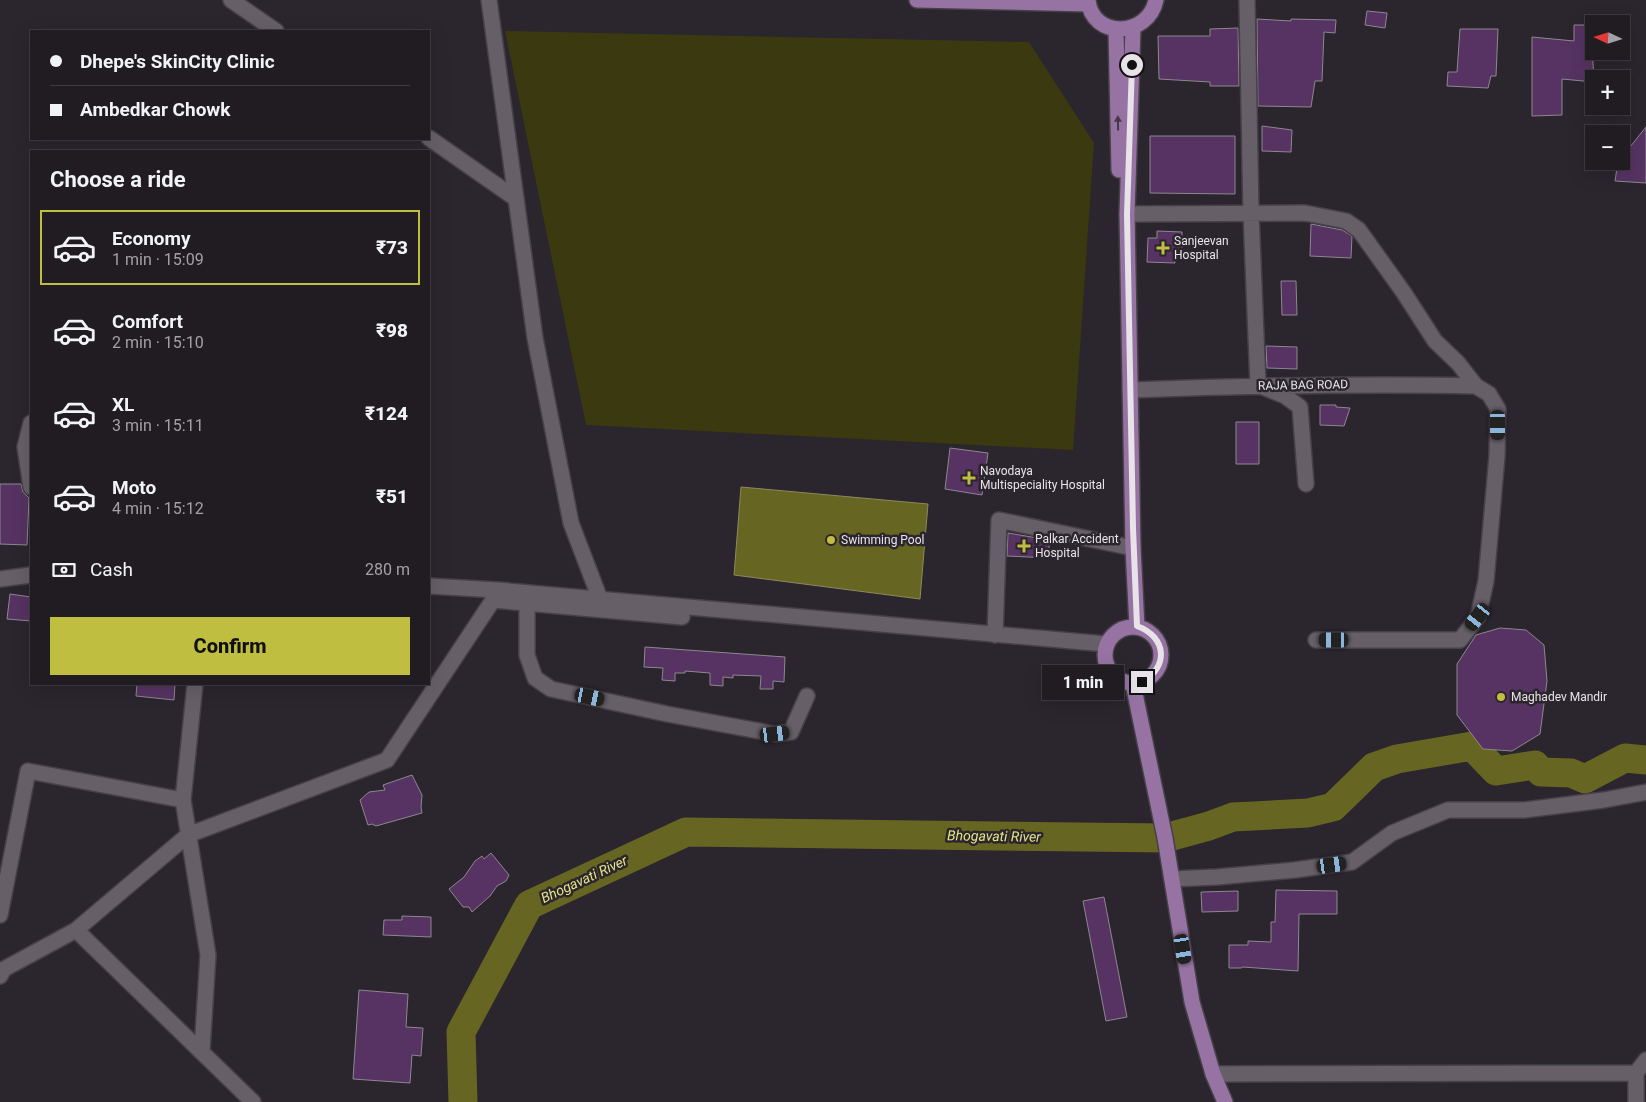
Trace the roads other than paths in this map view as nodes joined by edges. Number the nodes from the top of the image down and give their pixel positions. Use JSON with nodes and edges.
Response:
{"nodes":[{"id":1,"x":231,"y":0,"type":"edge"},
{"id":2,"x":488,"y":0,"type":"edge"},
{"id":3,"x":917,"y":0,"type":"edge"},
{"id":4,"x":1156,"y":0,"type":"edge"},
{"id":5,"x":1247,"y":0,"type":"edge"},
{"id":6,"x":1088,"y":2,"type":"edge"},
{"id":7,"x":1133,"y":28,"type":"junction"},
{"id":8,"x":1116,"y":29,"type":"junction"},
{"id":9,"x":275,"y":30,"type":"edge"},
{"id":10,"x":430,"y":139,"type":"edge"},
{"id":11,"x":516,"y":198,"type":"junction"},
{"id":12,"x":1250,"y":213,"type":"junction"},
{"id":13,"x":1127,"y":214,"type":"junction"},
{"id":14,"x":1258,"y":385,"type":"junction"},
{"id":15,"x":1476,"y":386,"type":"junction"},
{"id":16,"x":1130,"y":390,"type":"junction"},
{"id":17,"x":30,"y":427,"type":"edge"},
{"id":18,"x":30,"y":480,"type":"edge"},
{"id":19,"x":1306,"y":484,"type":"dead end"},
{"id":20,"x":1130,"y":547,"type":"junction"},
{"id":21,"x":30,"y":575,"type":"edge"},
{"id":22,"x":0,"y":578,"type":"edge"},
{"id":23,"x":430,"y":586,"type":"edge"},
{"id":24,"x":495,"y":595,"type":"junction"},
{"id":25,"x":600,"y":599,"type":"junction"},
{"id":26,"x":527,"y":603,"type":"junction"},
{"id":27,"x":1132,"y":627,"type":"junction"},
{"id":28,"x":995,"y":635,"type":"junction"},
{"id":29,"x":1316,"y":640,"type":"dead end"},
{"id":30,"x":1105,"y":648,"type":"junction"},
{"id":31,"x":1133,"y":684,"type":"junction"},
{"id":32,"x":195,"y":685,"type":"edge"},
{"id":33,"x":807,"y":696,"type":"dead end"},
{"id":34,"x":1646,"y":792,"type":"edge"},
{"id":35,"x":183,"y":800,"type":"junction"},
{"id":36,"x":188,"y":836,"type":"junction"},
{"id":37,"x":1172,"y":878,"type":"junction"},
{"id":38,"x":0,"y":914,"type":"edge"},
{"id":39,"x":76,"y":930,"type":"junction"},
{"id":40,"x":0,"y":976,"type":"edge"},
{"id":41,"x":202,"y":1052,"type":"junction"},
{"id":42,"x":1646,"y":1060,"type":"edge"},
{"id":43,"x":1641,"y":1073,"type":"edge"},
{"id":44,"x":1213,"y":1074,"type":"junction"},
{"id":45,"x":253,"y":1102,"type":"edge"},
{"id":46,"x":1225,"y":1102,"type":"edge"},
{"id":47,"x":1636,"y":1102,"type":"edge"}],
"edges":[{"from":1,"to":9,"type":"street"},
{"from":2,"to":11,"type":"street"},
{"from":3,"to":6,"type":"main road"},
{"from":4,"to":7,"type":"main road"},
{"from":5,"to":12,"type":"street"},
{"from":6,"to":8,"type":"main road"},
{"from":7,"to":8,"type":"main road"},
{"from":7,"to":13,"type":"main road"},
{"from":20,"to":8,"type":"main road","one_way":true},
{"from":10,"to":11,"type":"street"},
{"from":11,"to":25,"type":"street"},
{"from":12,"to":13,"type":"street"},
{"from":12,"to":14,"type":"street"},
{"from":12,"to":15,"type":"street"},
{"from":13,"to":16,"type":"main road"},
{"from":14,"to":15,"type":"street","name":"RAJA BAG ROAD"},
{"from":14,"to":16,"type":"street","name":"RAJA BAG ROAD"},
{"from":14,"to":19,"type":"street"},
{"from":15,"to":29,"type":"street"},
{"from":16,"to":20,"type":"main road"},
{"from":17,"to":18,"type":"street"},
{"from":20,"to":27,"type":"main road"},
{"from":20,"to":28,"type":"street"},
{"from":21,"to":22,"type":"street"},
{"from":23,"to":24,"type":"street"},
{"from":24,"to":25,"type":"street"},
{"from":24,"to":26,"type":"street"},
{"from":24,"to":36,"type":"street"},
{"from":25,"to":28,"type":"street"},
{"from":26,"to":30,"type":"street"},
{"from":26,"to":33,"type":"street"},
{"from":27,"to":30,"type":"main road"},
{"from":27,"to":31,"type":"main road"},
{"from":28,"to":30,"type":"street"},
{"from":30,"to":31,"type":"main road"},
{"from":31,"to":37,"type":"main road"},
{"from":32,"to":35,"type":"street"},
{"from":34,"to":37,"type":"street"},
{"from":35,"to":36,"type":"street"},
{"from":35,"to":38,"type":"street"},
{"from":36,"to":39,"type":"street"},
{"from":36,"to":41,"type":"street"},
{"from":37,"to":44,"type":"main road"},
{"from":39,"to":40,"type":"street"},
{"from":39,"to":41,"type":"street"},
{"from":41,"to":45,"type":"street"},
{"from":42,"to":43,"type":"street"},
{"from":43,"to":44,"type":"street"},
{"from":43,"to":47,"type":"street"},
{"from":44,"to":46,"type":"main road"}]}
